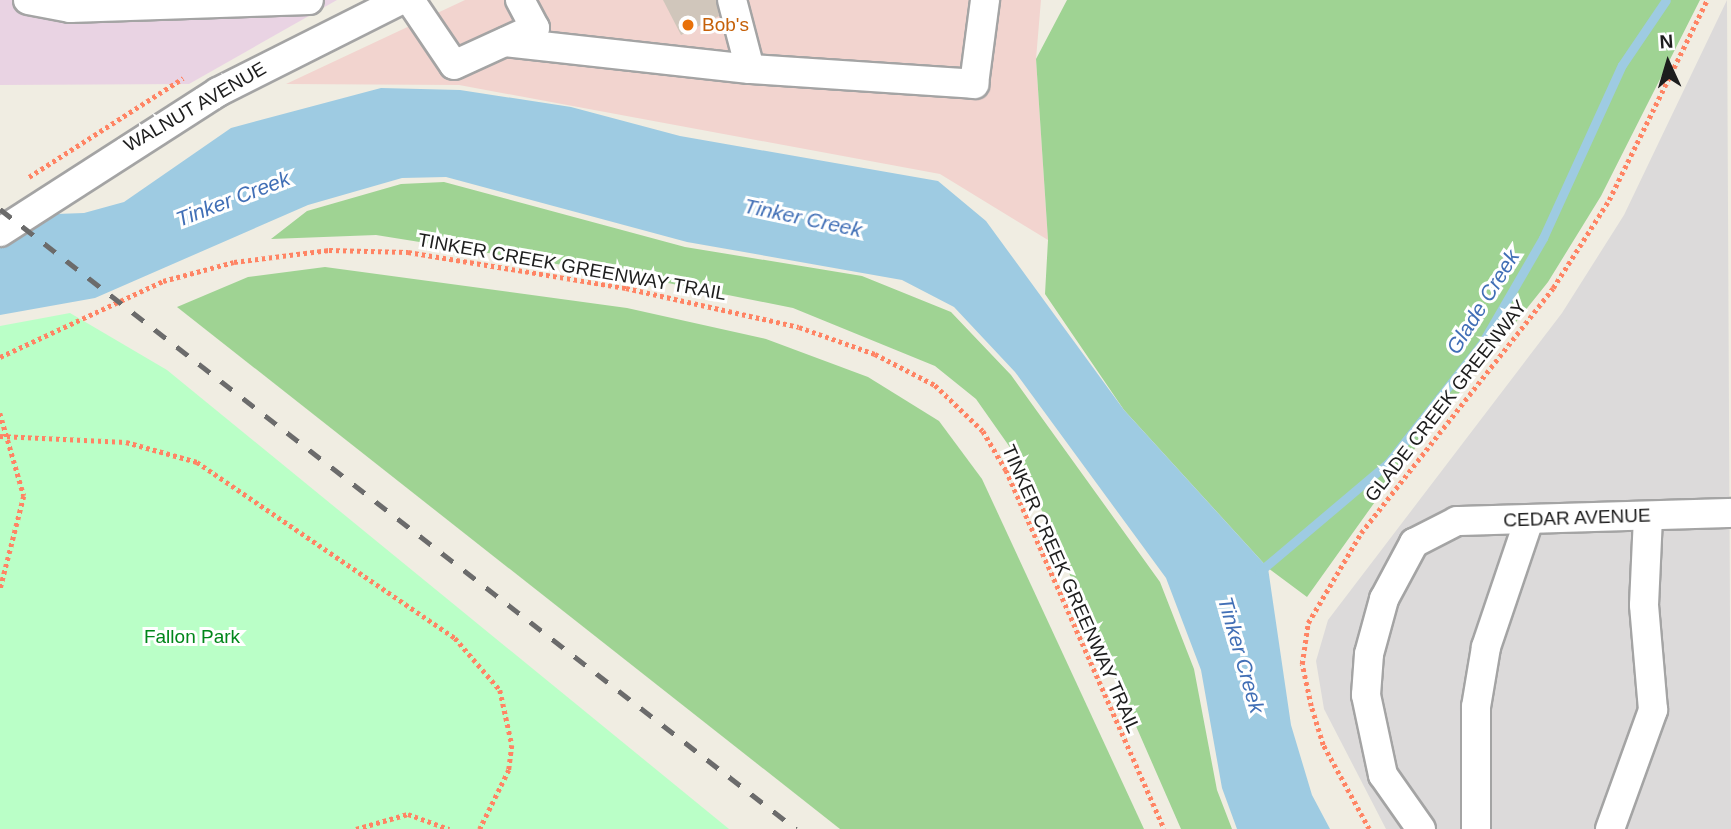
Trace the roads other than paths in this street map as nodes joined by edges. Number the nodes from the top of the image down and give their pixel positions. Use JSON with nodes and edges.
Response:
{"nodes":[{"id":1,"x":28,"y":0,"type":"edge"},
{"id":2,"x":309,"y":0,"type":"edge"},
{"id":3,"x":401,"y":0,"type":"edge"},
{"id":4,"x":410,"y":0,"type":"edge"},
{"id":5,"x":520,"y":0,"type":"edge"},
{"id":6,"x":732,"y":0,"type":"edge"},
{"id":7,"x":985,"y":0,"type":"edge"},
{"id":8,"x":505,"y":41,"type":"junction"},
{"id":9,"x":750,"y":69,"type":"junction"},
{"id":10,"x":0,"y":232,"type":"edge"},
{"id":11,"x":1731,"y":513,"type":"edge"},
{"id":12,"x":1648,"y":516,"type":"junction"},
{"id":13,"x":1529,"y":520,"type":"junction"},
{"id":14,"x":1421,"y":829,"type":"edge"},
{"id":15,"x":1476,"y":829,"type":"edge"},
{"id":16,"x":1610,"y":829,"type":"edge"}],
"edges":[{"from":1,"to":2,"type":"street"},
{"from":3,"to":10,"type":"street","name":"WALNUT AVENUE"},
{"from":4,"to":8,"type":"street"},
{"from":5,"to":8,"type":"street"},
{"from":6,"to":9,"type":"street"},
{"from":7,"to":9,"type":"street"},
{"from":8,"to":9,"type":"street"},
{"from":11,"to":12,"type":"street","name":"CEDAR AVENUE"},
{"from":12,"to":13,"type":"street","name":"CEDAR AVENUE"},
{"from":12,"to":16,"type":"street"},
{"from":13,"to":14,"type":"street","name":"CEDAR AVENUE"},
{"from":13,"to":15,"type":"street"}]}
